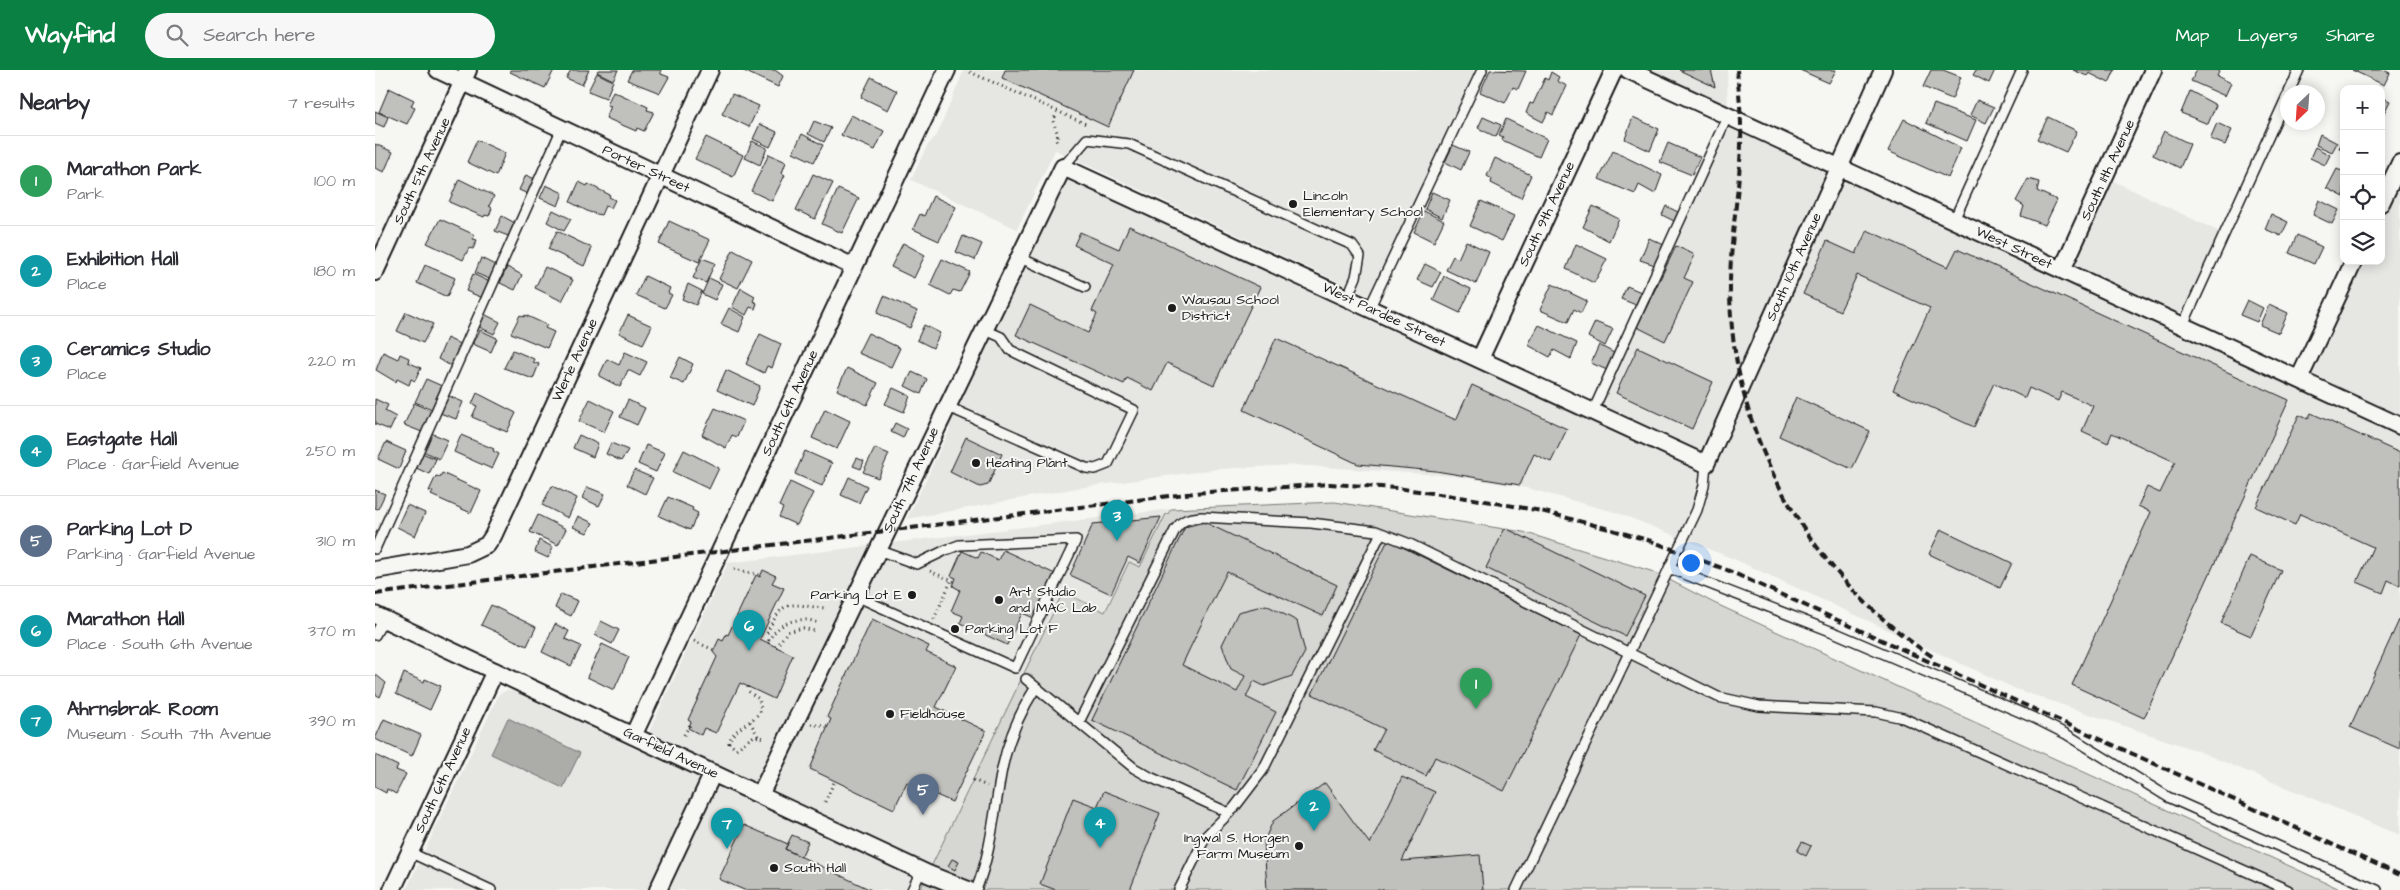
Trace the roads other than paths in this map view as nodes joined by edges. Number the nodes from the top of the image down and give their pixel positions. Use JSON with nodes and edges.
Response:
{"nodes":[{"id":1,"x":437,"y":70,"type":"edge"},
{"id":2,"x":710,"y":70,"type":"edge"},
{"id":3,"x":947,"y":70,"type":"edge"},
{"id":4,"x":1482,"y":70,"type":"edge"},
{"id":5,"x":1614,"y":70,"type":"edge"},
{"id":6,"x":1628,"y":70,"type":"edge"},
{"id":7,"x":1883,"y":70,"type":"edge"},
{"id":8,"x":2022,"y":70,"type":"edge"},
{"id":9,"x":2153,"y":70,"type":"edge"},
{"id":10,"x":2299,"y":70,"type":"edge"},
{"id":11,"x":465,"y":76,"type":"edge"},
{"id":12,"x":2292,"y":85,"type":"edge"},
{"id":13,"x":2280,"y":111,"type":"edge"},
{"id":14,"x":1728,"y":116,"type":"junction"},
{"id":15,"x":562,"y":128,"type":"junction"},
{"id":16,"x":2400,"y":163,"type":"edge"},
{"id":17,"x":1063,"y":167,"type":"junction"},
{"id":18,"x":1839,"y":167,"type":"junction"},
{"id":19,"x":662,"y":176,"type":"junction"},
{"id":20,"x":2385,"y":195,"type":"edge"},
{"id":21,"x":1954,"y":220,"type":"junction"},
{"id":22,"x":1018,"y":257,"type":"junction"},
{"id":23,"x":2352,"y":265,"type":"edge"},
{"id":24,"x":854,"y":267,"type":"junction"},
{"id":25,"x":2062,"y":270,"type":"junction"},
{"id":26,"x":375,"y":272,"type":"edge"},
{"id":27,"x":1085,"y":287,"type":"dead end"},
{"id":28,"x":1347,"y":298,"type":"junction"},
{"id":29,"x":1369,"y":309,"type":"junction"},
{"id":30,"x":2183,"y":326,"type":"junction"},
{"id":31,"x":983,"y":329,"type":"junction"},
{"id":32,"x":1480,"y":359,"type":"junction"},
{"id":33,"x":2299,"y":379,"type":"junction"},
{"id":34,"x":946,"y":406,"type":"junction"},
{"id":35,"x":1593,"y":411,"type":"junction"},
{"id":36,"x":2400,"y":426,"type":"edge"},
{"id":37,"x":1706,"y":464,"type":"junction"},
{"id":38,"x":1381,"y":533,"type":"junction"},
{"id":39,"x":375,"y":549,"type":"edge"},
{"id":40,"x":878,"y":550,"type":"junction"},
{"id":41,"x":1669,"y":568,"type":"junction"},
{"id":42,"x":375,"y":570,"type":"edge"},
{"id":43,"x":856,"y":596,"type":"junction"},
{"id":44,"x":379,"y":617,"type":"edge"},
{"id":45,"x":375,"y":635,"type":"edge"},
{"id":46,"x":1629,"y":651,"type":"junction"},
{"id":47,"x":495,"y":671,"type":"junction"},
{"id":48,"x":1026,"y":680,"type":"dead end"},
{"id":49,"x":1036,"y":687,"type":"junction"},
{"id":50,"x":1079,"y":722,"type":"junction"},
{"id":51,"x":633,"y":736,"type":"junction"},
{"id":52,"x":713,"y":773,"type":"junction"},
{"id":53,"x":760,"y":795,"type":"junction"},
{"id":54,"x":1229,"y":813,"type":"junction"},
{"id":55,"x":409,"y":852,"type":"junction"},
{"id":56,"x":921,"y":871,"type":"junction"},
{"id":57,"x":391,"y":890,"type":"edge"},
{"id":58,"x":491,"y":890,"type":"edge"},
{"id":59,"x":658,"y":890,"type":"edge"},
{"id":60,"x":912,"y":890,"type":"edge"},
{"id":61,"x":968,"y":890,"type":"edge"},
{"id":62,"x":976,"y":890,"type":"edge"},
{"id":63,"x":1179,"y":890,"type":"edge"},
{"id":64,"x":1516,"y":890,"type":"edge"},
{"id":65,"x":2288,"y":890,"type":"edge"},
{"id":66,"x":2377,"y":890,"type":"edge"}],
"edges":[{"from":1,"to":11,"type":"street","name":"Porter Street"},
{"from":2,"to":19,"type":"street","name":"Werle Avenue"},
{"from":3,"to":24,"type":"street","name":"South 6th Avenue"},
{"from":4,"to":29,"type":"lane"},
{"from":5,"to":32,"type":"street","name":"South 9th Avenue"},
{"from":6,"to":14,"type":"street","name":"West Street"},
{"from":7,"to":18,"type":"street","name":"South 10th Avenue"},
{"from":8,"to":21,"type":"lane"},
{"from":9,"to":25,"type":"street","name":"South 11th Avenue"},
{"from":10,"to":12,"type":"lane"},
{"from":11,"to":15,"type":"street","name":"Porter Street"},
{"from":11,"to":26,"type":"street","name":"South 5th Avenue"},
{"from":13,"to":30,"type":"lane"},
{"from":14,"to":18,"type":"street","name":"West Street"},
{"from":14,"to":35,"type":"lane"},
{"from":15,"to":19,"type":"street","name":"Porter Street"},
{"from":15,"to":39,"type":"lane"},
{"from":16,"to":20,"type":"street"},
{"from":17,"to":22,"type":"street","name":"South 7th Avenue"},
{"from":17,"to":28,"type":"street","name":"West Pardee Street"},
{"from":17,"to":28,"type":"lane"},
{"from":18,"to":21,"type":"street","name":"West Street"},
{"from":18,"to":37,"type":"street","name":"South 10th Avenue"},
{"from":19,"to":24,"type":"street","name":"Porter Street"},
{"from":19,"to":42,"type":"street","name":"Werle Avenue"},
{"from":21,"to":25,"type":"street","name":"West Street"},
{"from":22,"to":27,"type":"lane"},
{"from":22,"to":31,"type":"street","name":"South 7th Avenue"},
{"from":23,"to":33,"type":"street"},
{"from":24,"to":51,"type":"street","name":"South 6th Avenue"},
{"from":25,"to":30,"type":"street","name":"West Street"},
{"from":28,"to":29,"type":"street","name":"West Pardee Street"},
{"from":29,"to":32,"type":"street","name":"West Pardee Street"},
{"from":30,"to":33,"type":"street","name":"West Street"},
{"from":31,"to":34,"type":"street","name":"South 7th Avenue"},
{"from":31,"to":34,"type":"lane"},
{"from":32,"to":35,"type":"street","name":"West Pardee Street"},
{"from":33,"to":36,"type":"street","name":"West Street"},
{"from":34,"to":40,"type":"street","name":"South 7th Avenue"},
{"from":35,"to":37,"type":"street","name":"West Pardee Street"},
{"from":37,"to":41,"type":"lane"},
{"from":38,"to":46,"type":"lane"},
{"from":38,"to":50,"type":"lane"},
{"from":38,"to":54,"type":"lane"},
{"from":40,"to":43,"type":"street","name":"South 7th Avenue"},
{"from":40,"to":43,"type":"lane"},
{"from":41,"to":46,"type":"lane"},
{"from":41,"to":66,"type":"lane"},
{"from":43,"to":53,"type":"street","name":"South 7th Avenue"},
{"from":44,"to":45,"type":"lane"},
{"from":44,"to":47,"type":"street","name":"Garfield Avenue"},
{"from":46,"to":64,"type":"lane"},
{"from":46,"to":65,"type":"lane"},
{"from":47,"to":51,"type":"street","name":"Garfield Avenue"},
{"from":47,"to":55,"type":"street","name":"South 6th Avenue"},
{"from":48,"to":49,"type":"lane"},
{"from":49,"to":50,"type":"lane"},
{"from":49,"to":62,"type":"lane"},
{"from":50,"to":54,"type":"lane"},
{"from":51,"to":52,"type":"street","name":"Garfield Avenue"},
{"from":52,"to":53,"type":"street","name":"Garfield Avenue"},
{"from":52,"to":59,"type":"street"},
{"from":53,"to":56,"type":"street","name":"Garfield Avenue"},
{"from":54,"to":63,"type":"lane"},
{"from":55,"to":57,"type":"street","name":"South 6th Avenue"},
{"from":55,"to":58,"type":"lane"},
{"from":56,"to":60,"type":"lane"},
{"from":56,"to":61,"type":"street","name":"Garfield Avenue"}]}
